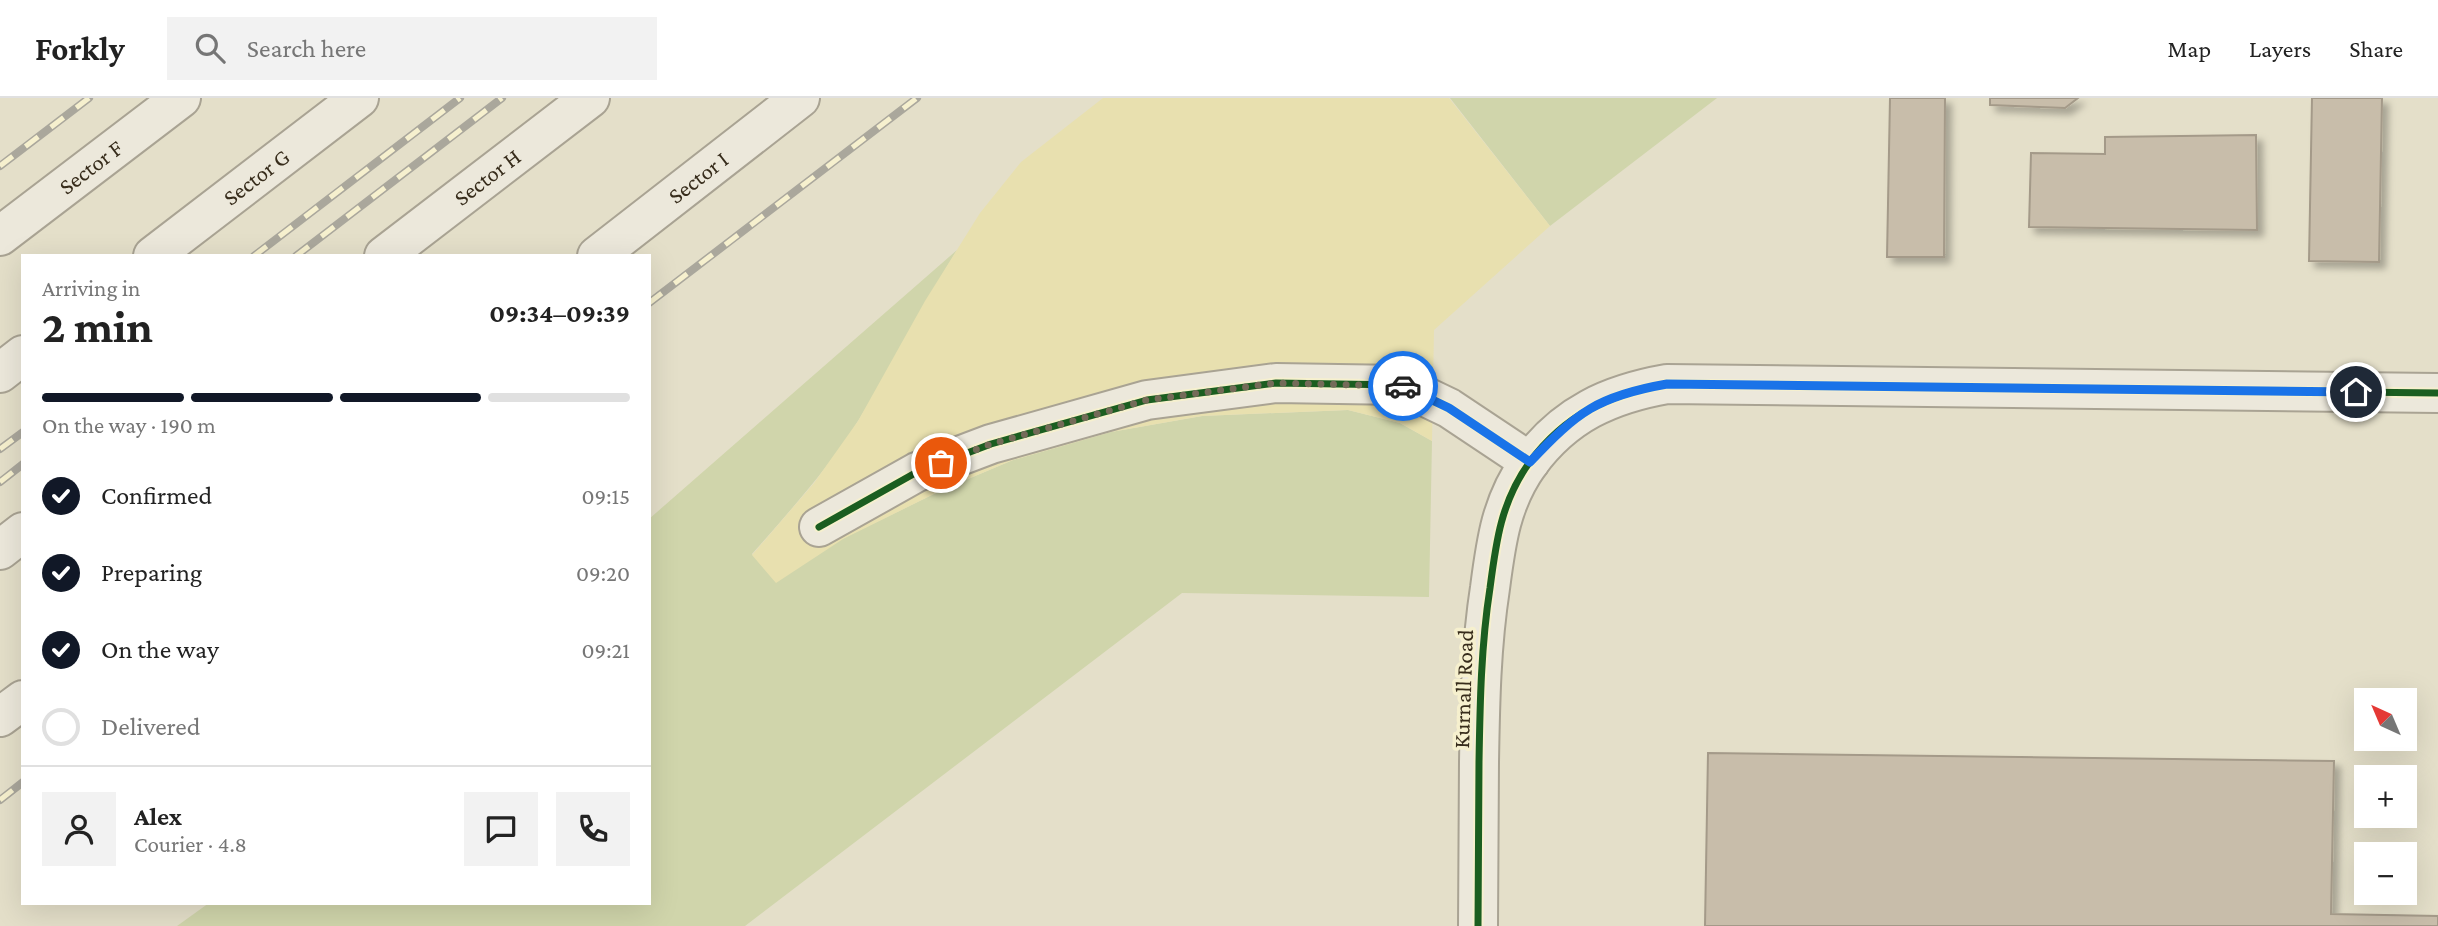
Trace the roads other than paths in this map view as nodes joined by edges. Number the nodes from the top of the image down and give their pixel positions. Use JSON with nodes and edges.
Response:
{"nodes":[{"id":1,"x":181,"y":98,"type":"edge"},
{"id":2,"x":359,"y":98,"type":"edge"},
{"id":3,"x":590,"y":98,"type":"edge"},
{"id":4,"x":800,"y":98,"type":"edge"},
{"id":5,"x":0,"y":236,"type":"edge"},
{"id":6,"x":156,"y":254,"type":"edge"},
{"id":7,"x":387,"y":254,"type":"edge"},
{"id":8,"x":600,"y":254,"type":"edge"},
{"id":9,"x":21,"y":357,"type":"edge"},
{"id":10,"x":0,"y":373,"type":"edge"},
{"id":11,"x":2438,"y":393,"type":"edge"},
{"id":12,"x":1530,"y":462,"type":"junction"},
{"id":13,"x":819,"y":527,"type":"dead end"},
{"id":14,"x":21,"y":534,"type":"edge"},
{"id":15,"x":0,"y":550,"type":"edge"},
{"id":16,"x":21,"y":701,"type":"edge"},
{"id":17,"x":0,"y":717,"type":"edge"},
{"id":18,"x":1478,"y":926,"type":"edge"}],
"edges":[{"from":1,"to":5,"type":"street","name":"Sector F"},
{"from":2,"to":6,"type":"street","name":"Sector G"},
{"from":3,"to":7,"type":"street","name":"Sector H"},
{"from":4,"to":8,"type":"street","name":"Sector I"},
{"from":9,"to":10,"type":"street"},
{"from":11,"to":12,"type":"street","name":"Kurnall Road"},
{"from":12,"to":13,"type":"street"},
{"from":12,"to":18,"type":"street","name":"Kurnall Road"},
{"from":14,"to":15,"type":"street"},
{"from":16,"to":17,"type":"street"}]}
